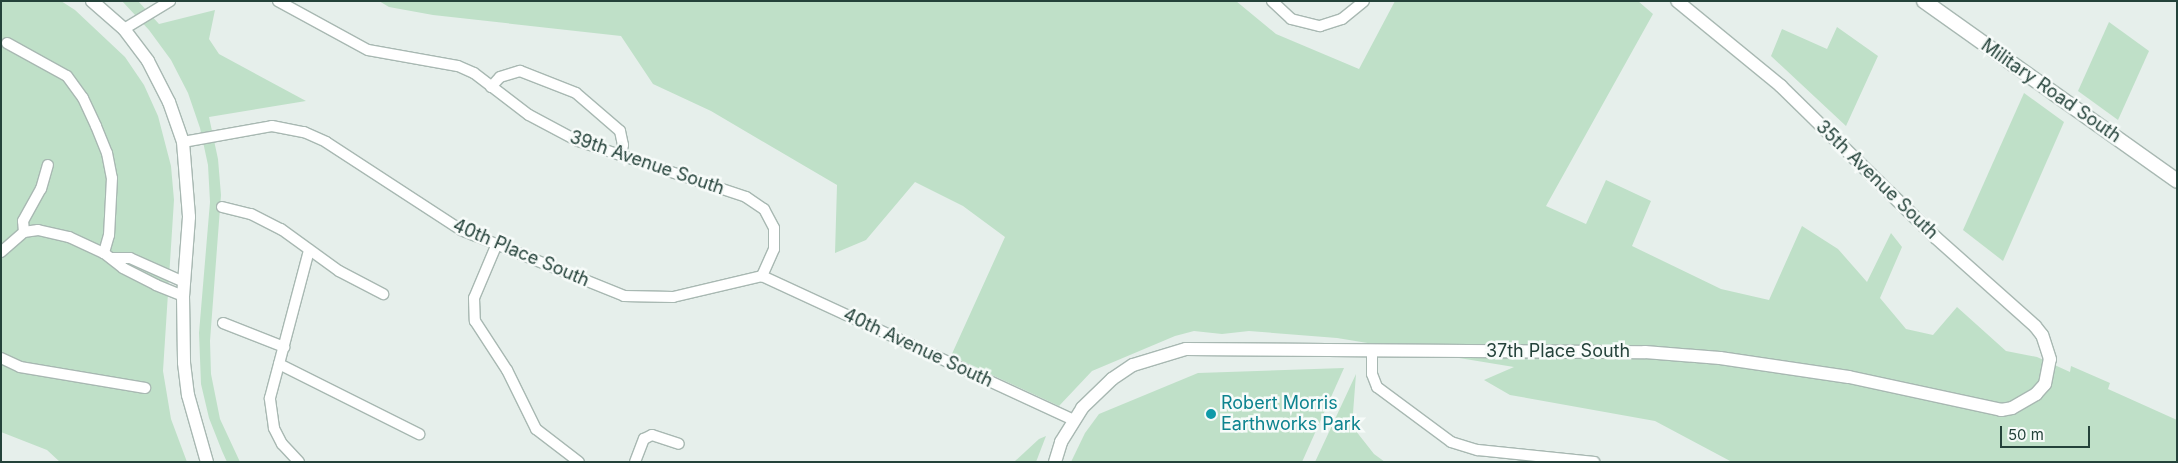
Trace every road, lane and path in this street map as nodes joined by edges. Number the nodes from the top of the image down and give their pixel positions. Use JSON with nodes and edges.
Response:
{"nodes":[{"id":1,"x":92,"y":1,"type":"edge"},
{"id":2,"x":170,"y":1,"type":"edge"},
{"id":3,"x":278,"y":1,"type":"edge"},
{"id":4,"x":1272,"y":1,"type":"edge"},
{"id":5,"x":1364,"y":1,"type":"edge"},
{"id":6,"x":1677,"y":1,"type":"edge"},
{"id":7,"x":1924,"y":1,"type":"edge"},
{"id":8,"x":124,"y":29,"type":"junction"},
{"id":9,"x":8,"y":44,"type":"dead end"},
{"id":10,"x":491,"y":87,"type":"junction"},
{"id":11,"x":183,"y":142,"type":"junction"},
{"id":12,"x":620,"y":153,"type":"junction"},
{"id":13,"x":48,"y":165,"type":"dead end"},
{"id":14,"x":2177,"y":181,"type":"edge"},
{"id":15,"x":222,"y":207,"type":"dead end"},
{"id":16,"x":24,"y":232,"type":"junction"},
{"id":17,"x":496,"y":246,"type":"junction"},
{"id":18,"x":309,"y":250,"type":"junction"},
{"id":19,"x":1,"y":252,"type":"edge"},
{"id":20,"x":108,"y":256,"type":"junction"},
{"id":21,"x":762,"y":276,"type":"junction"},
{"id":22,"x":184,"y":282,"type":"junction"},
{"id":23,"x":383,"y":294,"type":"dead end"},
{"id":24,"x":183,"y":296,"type":"junction"},
{"id":25,"x":223,"y":323,"type":"dead end"},
{"id":26,"x":284,"y":347,"type":"junction"},
{"id":27,"x":1372,"y":350,"type":"junction"},
{"id":28,"x":1,"y":358,"type":"edge"},
{"id":29,"x":279,"y":364,"type":"junction"},
{"id":30,"x":2048,"y":376,"type":"joint"},
{"id":31,"x":145,"y":388,"type":"dead end"},
{"id":32,"x":1074,"y":420,"type":"junction"},
{"id":33,"x":419,"y":434,"type":"dead end"},
{"id":34,"x":679,"y":444,"type":"dead end"},
{"id":35,"x":207,"y":462,"type":"edge"},
{"id":36,"x":299,"y":462,"type":"edge"},
{"id":37,"x":579,"y":462,"type":"edge"},
{"id":38,"x":635,"y":462,"type":"edge"},
{"id":39,"x":1055,"y":462,"type":"edge"},
{"id":40,"x":1594,"y":462,"type":"edge"}],
"edges":[{"from":1,"to":8,"type":"street"},
{"from":2,"to":8,"type":"street"},
{"from":3,"to":10,"type":"street","name":"39th Avenue South"},
{"from":4,"to":5,"type":"street"},
{"from":6,"to":30,"type":"street","name":"35th Avenue South"},
{"from":7,"to":14,"type":"main road","name":"Military Road South"},
{"from":8,"to":11,"type":"street"},
{"from":9,"to":20,"type":"street"},
{"from":10,"to":12,"type":"street","name":"39th Avenue South"},
{"from":10,"to":12,"type":"street"},
{"from":11,"to":17,"type":"street","name":"40th Place South"},
{"from":11,"to":22,"type":"street"},
{"from":12,"to":21,"type":"street","name":"39th Avenue South"},
{"from":13,"to":16,"type":"street"},
{"from":15,"to":18,"type":"street"},
{"from":16,"to":19,"type":"street"},
{"from":16,"to":20,"type":"street"},
{"from":17,"to":21,"type":"street","name":"40th Place South"},
{"from":17,"to":37,"type":"street"},
{"from":18,"to":23,"type":"street"},
{"from":18,"to":26,"type":"street"},
{"from":20,"to":22,"type":"street"},
{"from":20,"to":24,"type":"street"},
{"from":21,"to":32,"type":"street","name":"40th Avenue South"},
{"from":22,"to":24,"type":"street"},
{"from":24,"to":35,"type":"street"},
{"from":25,"to":26,"type":"street"},
{"from":26,"to":29,"type":"street"},
{"from":27,"to":30,"type":"street","name":"37th Place South"},
{"from":27,"to":32,"type":"street","name":"37th Place South"},
{"from":27,"to":40,"type":"street"},
{"from":28,"to":31,"type":"street"},
{"from":29,"to":33,"type":"street"},
{"from":29,"to":36,"type":"street"},
{"from":32,"to":39,"type":"street"},
{"from":34,"to":38,"type":"street"}]}
